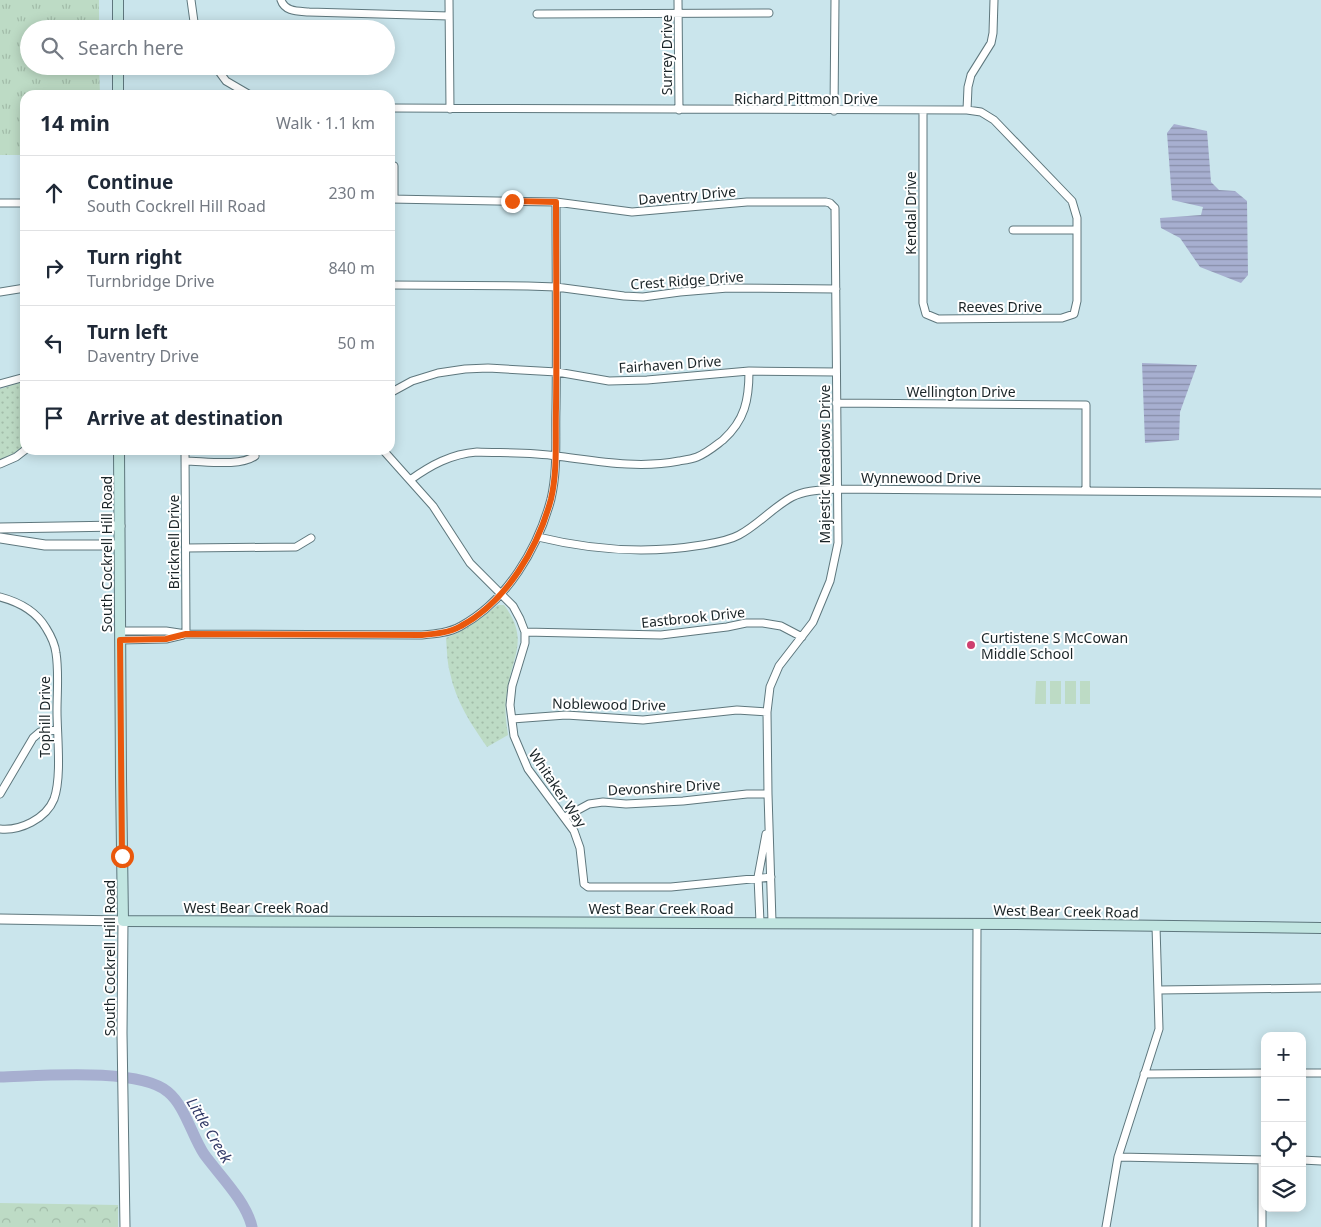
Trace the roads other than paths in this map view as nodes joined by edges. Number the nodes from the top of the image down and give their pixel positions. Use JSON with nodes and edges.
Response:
{"nodes":[{"id":1,"x":118,"y":0,"type":"edge"},
{"id":2,"x":191,"y":0,"type":"edge"},
{"id":3,"x":282,"y":0,"type":"edge"},
{"id":4,"x":449,"y":0,"type":"edge"},
{"id":5,"x":678,"y":0,"type":"edge"},
{"id":6,"x":835,"y":0,"type":"edge"},
{"id":7,"x":994,"y":0,"type":"edge"},
{"id":8,"x":769,"y":13,"type":"dead end"},
{"id":9,"x":538,"y":14,"type":"dead end"},
{"id":10,"x":678,"y":14,"type":"junction"},
{"id":11,"x":450,"y":16,"type":"junction"},
{"id":12,"x":118,"y":20,"type":"edge"},
{"id":13,"x":194,"y":20,"type":"edge"},
{"id":14,"x":118,"y":75,"type":"edge"},
{"id":15,"x":222,"y":75,"type":"edge"},
{"id":16,"x":118,"y":90,"type":"edge"},
{"id":17,"x":241,"y":90,"type":"edge"},
{"id":18,"x":395,"y":108,"type":"edge"},
{"id":19,"x":450,"y":109,"type":"junction"},
{"id":20,"x":679,"y":110,"type":"junction"},
{"id":21,"x":967,"y":110,"type":"junction"},
{"id":22,"x":834,"y":111,"type":"junction"},
{"id":23,"x":923,"y":111,"type":"junction"},
{"id":24,"x":395,"y":199,"type":"edge"},
{"id":25,"x":556,"y":202,"type":"junction"},
{"id":26,"x":0,"y":203,"type":"edge"},
{"id":27,"x":20,"y":203,"type":"edge"},
{"id":28,"x":836,"y":208,"type":"joint"},
{"id":29,"x":1013,"y":230,"type":"dead end"},
{"id":30,"x":1077,"y":230,"type":"junction"},
{"id":31,"x":395,"y":284,"type":"edge"},
{"id":32,"x":556,"y":288,"type":"junction"},
{"id":33,"x":20,"y":289,"type":"edge"},
{"id":34,"x":836,"y":289,"type":"junction"},
{"id":35,"x":0,"y":292,"type":"edge"},
{"id":36,"x":926,"y":314,"type":"joint"},
{"id":37,"x":1074,"y":314,"type":"joint"},
{"id":38,"x":749,"y":371,"type":"junction"},
{"id":39,"x":557,"y":372,"type":"junction"},
{"id":40,"x":836,"y":372,"type":"junction"},
{"id":41,"x":20,"y":378,"type":"edge"},
{"id":42,"x":0,"y":384,"type":"edge"},
{"id":43,"x":395,"y":390,"type":"edge"},
{"id":44,"x":836,"y":403,"type":"junction"},
{"id":45,"x":20,"y":454,"type":"edge"},
{"id":46,"x":119,"y":455,"type":"edge"},
{"id":47,"x":185,"y":455,"type":"edge"},
{"id":48,"x":388,"y":455,"type":"edge"},
{"id":49,"x":255,"y":456,"type":"dead end"},
{"id":50,"x":555,"y":456,"type":"junction"},
{"id":51,"x":185,"y":461,"type":"junction"},
{"id":52,"x":0,"y":464,"type":"edge"},
{"id":53,"x":410,"y":480,"type":"junction"},
{"id":54,"x":836,"y":489,"type":"junction"},
{"id":55,"x":1086,"y":491,"type":"junction"},
{"id":56,"x":1321,"y":493,"type":"edge"},
{"id":57,"x":120,"y":526,"type":"junction"},
{"id":58,"x":0,"y":528,"type":"edge"},
{"id":59,"x":538,"y":537,"type":"junction"},
{"id":60,"x":0,"y":538,"type":"edge"},
{"id":61,"x":311,"y":538,"type":"dead end"},
{"id":62,"x":119,"y":545,"type":"junction"},
{"id":63,"x":186,"y":548,"type":"junction"},
{"id":64,"x":502,"y":594,"type":"junction"},
{"id":65,"x":0,"y":597,"type":"edge"},
{"id":66,"x":524,"y":632,"type":"junction"},
{"id":67,"x":186,"y":634,"type":"junction"},
{"id":68,"x":120,"y":635,"type":"junction"},
{"id":69,"x":802,"y":637,"type":"junction"},
{"id":70,"x":767,"y":712,"type":"junction"},
{"id":71,"x":512,"y":719,"type":"junction"},
{"id":72,"x":57,"y":730,"type":"junction"},
{"id":73,"x":0,"y":794,"type":"edge"},
{"id":74,"x":768,"y":794,"type":"junction"},
{"id":75,"x":565,"y":817,"type":"junction"},
{"id":76,"x":768,"y":821,"type":"junction"},
{"id":77,"x":0,"y":829,"type":"edge"},
{"id":78,"x":758,"y":877,"type":"junction"},
{"id":79,"x":771,"y":877,"type":"junction"},
{"id":80,"x":0,"y":919,"type":"edge"},
{"id":81,"x":124,"y":920,"type":"junction"},
{"id":82,"x":760,"y":922,"type":"junction"},
{"id":83,"x":772,"y":922,"type":"junction"},
{"id":84,"x":977,"y":924,"type":"junction"},
{"id":85,"x":1156,"y":926,"type":"junction"},
{"id":86,"x":1321,"y":928,"type":"edge"},
{"id":87,"x":1321,"y":988,"type":"edge"},
{"id":88,"x":1159,"y":990,"type":"junction"},
{"id":89,"x":1261,"y":1073,"type":"edge"},
{"id":90,"x":1306,"y":1073,"type":"edge"},
{"id":91,"x":1321,"y":1073,"type":"edge"},
{"id":92,"x":1144,"y":1074,"type":"junction"},
{"id":93,"x":1118,"y":1157,"type":"junction"},
{"id":94,"x":1261,"y":1160,"type":"edge"},
{"id":95,"x":1306,"y":1160,"type":"edge"},
{"id":96,"x":1321,"y":1161,"type":"edge"},
{"id":97,"x":1264,"y":1167,"type":"edge"},
{"id":98,"x":124,"y":1227,"type":"edge"},
{"id":99,"x":976,"y":1227,"type":"edge"},
{"id":100,"x":1106,"y":1227,"type":"edge"},
{"id":101,"x":1262,"y":1227,"type":"edge"}],
"edges":[{"from":1,"to":12,"type":"main road"},
{"from":2,"to":13,"type":"street"},
{"from":3,"to":11,"type":"street"},
{"from":4,"to":11,"type":"street"},
{"from":5,"to":10,"type":"street","name":"Surrey Drive"},
{"from":6,"to":22,"type":"street"},
{"from":7,"to":21,"type":"street"},
{"from":8,"to":10,"type":"street"},
{"from":9,"to":10,"type":"street"},
{"from":10,"to":20,"type":"street","name":"Surrey Drive"},
{"from":11,"to":19,"type":"street"},
{"from":14,"to":16,"type":"main road"},
{"from":15,"to":17,"type":"street"},
{"from":18,"to":19,"type":"street","name":"Richard Pittmon Drive"},
{"from":19,"to":20,"type":"street","name":"Richard Pittmon Drive"},
{"from":20,"to":22,"type":"street","name":"Richard Pittmon Drive"},
{"from":21,"to":23,"type":"street","name":"Richard Pittmon Drive"},
{"from":21,"to":30,"type":"street","name":"Richard Pittmon Drive"},
{"from":22,"to":23,"type":"street","name":"Richard Pittmon Drive"},
{"from":23,"to":36,"type":"street","name":"Kendal Drive"},
{"from":24,"to":25,"type":"street","name":"Daventry Drive"},
{"from":25,"to":28,"type":"street","name":"Daventry Drive"},
{"from":25,"to":32,"type":"street"},
{"from":26,"to":27,"type":"street"},
{"from":28,"to":34,"type":"street","name":"Majestic Meadows Drive"},
{"from":29,"to":30,"type":"street"},
{"from":30,"to":37,"type":"street","name":"Richard Pittmon Drive"},
{"from":31,"to":32,"type":"street","name":"Crest Ridge Drive"},
{"from":32,"to":34,"type":"street","name":"Crest Ridge Drive"},
{"from":32,"to":39,"type":"street"},
{"from":33,"to":35,"type":"street"},
{"from":34,"to":40,"type":"street","name":"Majestic Meadows Drive"},
{"from":36,"to":37,"type":"street","name":"Reeves Drive"},
{"from":38,"to":39,"type":"street","name":"Fairhaven Drive"},
{"from":38,"to":40,"type":"street","name":"Fairhaven Drive"},
{"from":38,"to":50,"type":"street"},
{"from":39,"to":43,"type":"street","name":"Fairhaven Drive"},
{"from":39,"to":50,"type":"street"},
{"from":40,"to":44,"type":"street","name":"Majestic Meadows Drive"},
{"from":41,"to":42,"type":"street"},
{"from":44,"to":54,"type":"street","name":"Majestic Meadows Drive"},
{"from":44,"to":55,"type":"street","name":"Wellington Drive"},
{"from":45,"to":52,"type":"street"},
{"from":46,"to":57,"type":"main road","name":"South Cockrell Hill Road"},
{"from":47,"to":51,"type":"street","name":"Bricknell Drive"},
{"from":48,"to":53,"type":"street"},
{"from":49,"to":51,"type":"street"},
{"from":50,"to":53,"type":"street"},
{"from":50,"to":59,"type":"street"},
{"from":51,"to":63,"type":"street","name":"Bricknell Drive"},
{"from":53,"to":64,"type":"street"},
{"from":54,"to":55,"type":"street","name":"Wynnewood Drive"},
{"from":54,"to":59,"type":"street","name":"Wynnewood Drive"},
{"from":54,"to":69,"type":"street","name":"Majestic Meadows Drive"},
{"from":55,"to":56,"type":"street","name":"Wynnewood Drive"},
{"from":57,"to":58,"type":"street"},
{"from":57,"to":62,"type":"main road","name":"South Cockrell Hill Road"},
{"from":59,"to":64,"type":"street"},
{"from":60,"to":62,"type":"street"},
{"from":61,"to":63,"type":"street"},
{"from":62,"to":68,"type":"main road","name":"South Cockrell Hill Road"},
{"from":63,"to":67,"type":"street","name":"Bricknell Drive"},
{"from":64,"to":66,"type":"street"},
{"from":64,"to":67,"type":"street"},
{"from":65,"to":72,"type":"street","name":"Tophill Drive"},
{"from":66,"to":69,"type":"street","name":"Eastbrook Drive"},
{"from":66,"to":71,"type":"street","name":"Whitaker Way"},
{"from":67,"to":68,"type":"street"},
{"from":68,"to":81,"type":"main road","name":"South Cockrell Hill Road"},
{"from":69,"to":70,"type":"street","name":"Majestic Meadows Drive"},
{"from":70,"to":71,"type":"street","name":"Noblewood Drive"},
{"from":70,"to":74,"type":"street","name":"Majestic Meadows Drive"},
{"from":71,"to":75,"type":"street","name":"Whitaker Way"},
{"from":72,"to":73,"type":"street"},
{"from":72,"to":77,"type":"street","name":"Tophill Drive"},
{"from":74,"to":75,"type":"street","name":"Devonshire Drive"},
{"from":74,"to":76,"type":"street","name":"Majestic Meadows Drive"},
{"from":75,"to":78,"type":"street","name":"Whitaker Way"},
{"from":76,"to":78,"type":"street","name":"Majestic Meadows Drive"},
{"from":76,"to":79,"type":"street","name":"Majestic Meadows Drive"},
{"from":78,"to":79,"type":"street","name":"Whitaker Way"},
{"from":78,"to":82,"type":"street","name":"Majestic Meadows Drive"},
{"from":79,"to":83,"type":"street","name":"Majestic Meadows Drive"},
{"from":80,"to":81,"type":"street","name":"West Bear Creek Road"},
{"from":81,"to":82,"type":"main road","name":"West Bear Creek Road"},
{"from":81,"to":98,"type":"street","name":"South Cockrell Hill Road"},
{"from":82,"to":83,"type":"main road","name":"West Bear Creek Road"},
{"from":83,"to":84,"type":"main road","name":"West Bear Creek Road"},
{"from":84,"to":85,"type":"main road","name":"West Bear Creek Road"},
{"from":84,"to":99,"type":"street"},
{"from":85,"to":86,"type":"main road","name":"West Bear Creek Road"},
{"from":85,"to":88,"type":"street"},
{"from":87,"to":88,"type":"street"},
{"from":88,"to":92,"type":"street"},
{"from":89,"to":92,"type":"street"},
{"from":90,"to":91,"type":"street"},
{"from":92,"to":93,"type":"street"},
{"from":93,"to":94,"type":"street"},
{"from":93,"to":100,"type":"street"},
{"from":95,"to":96,"type":"street"},
{"from":97,"to":101,"type":"street"}]}
